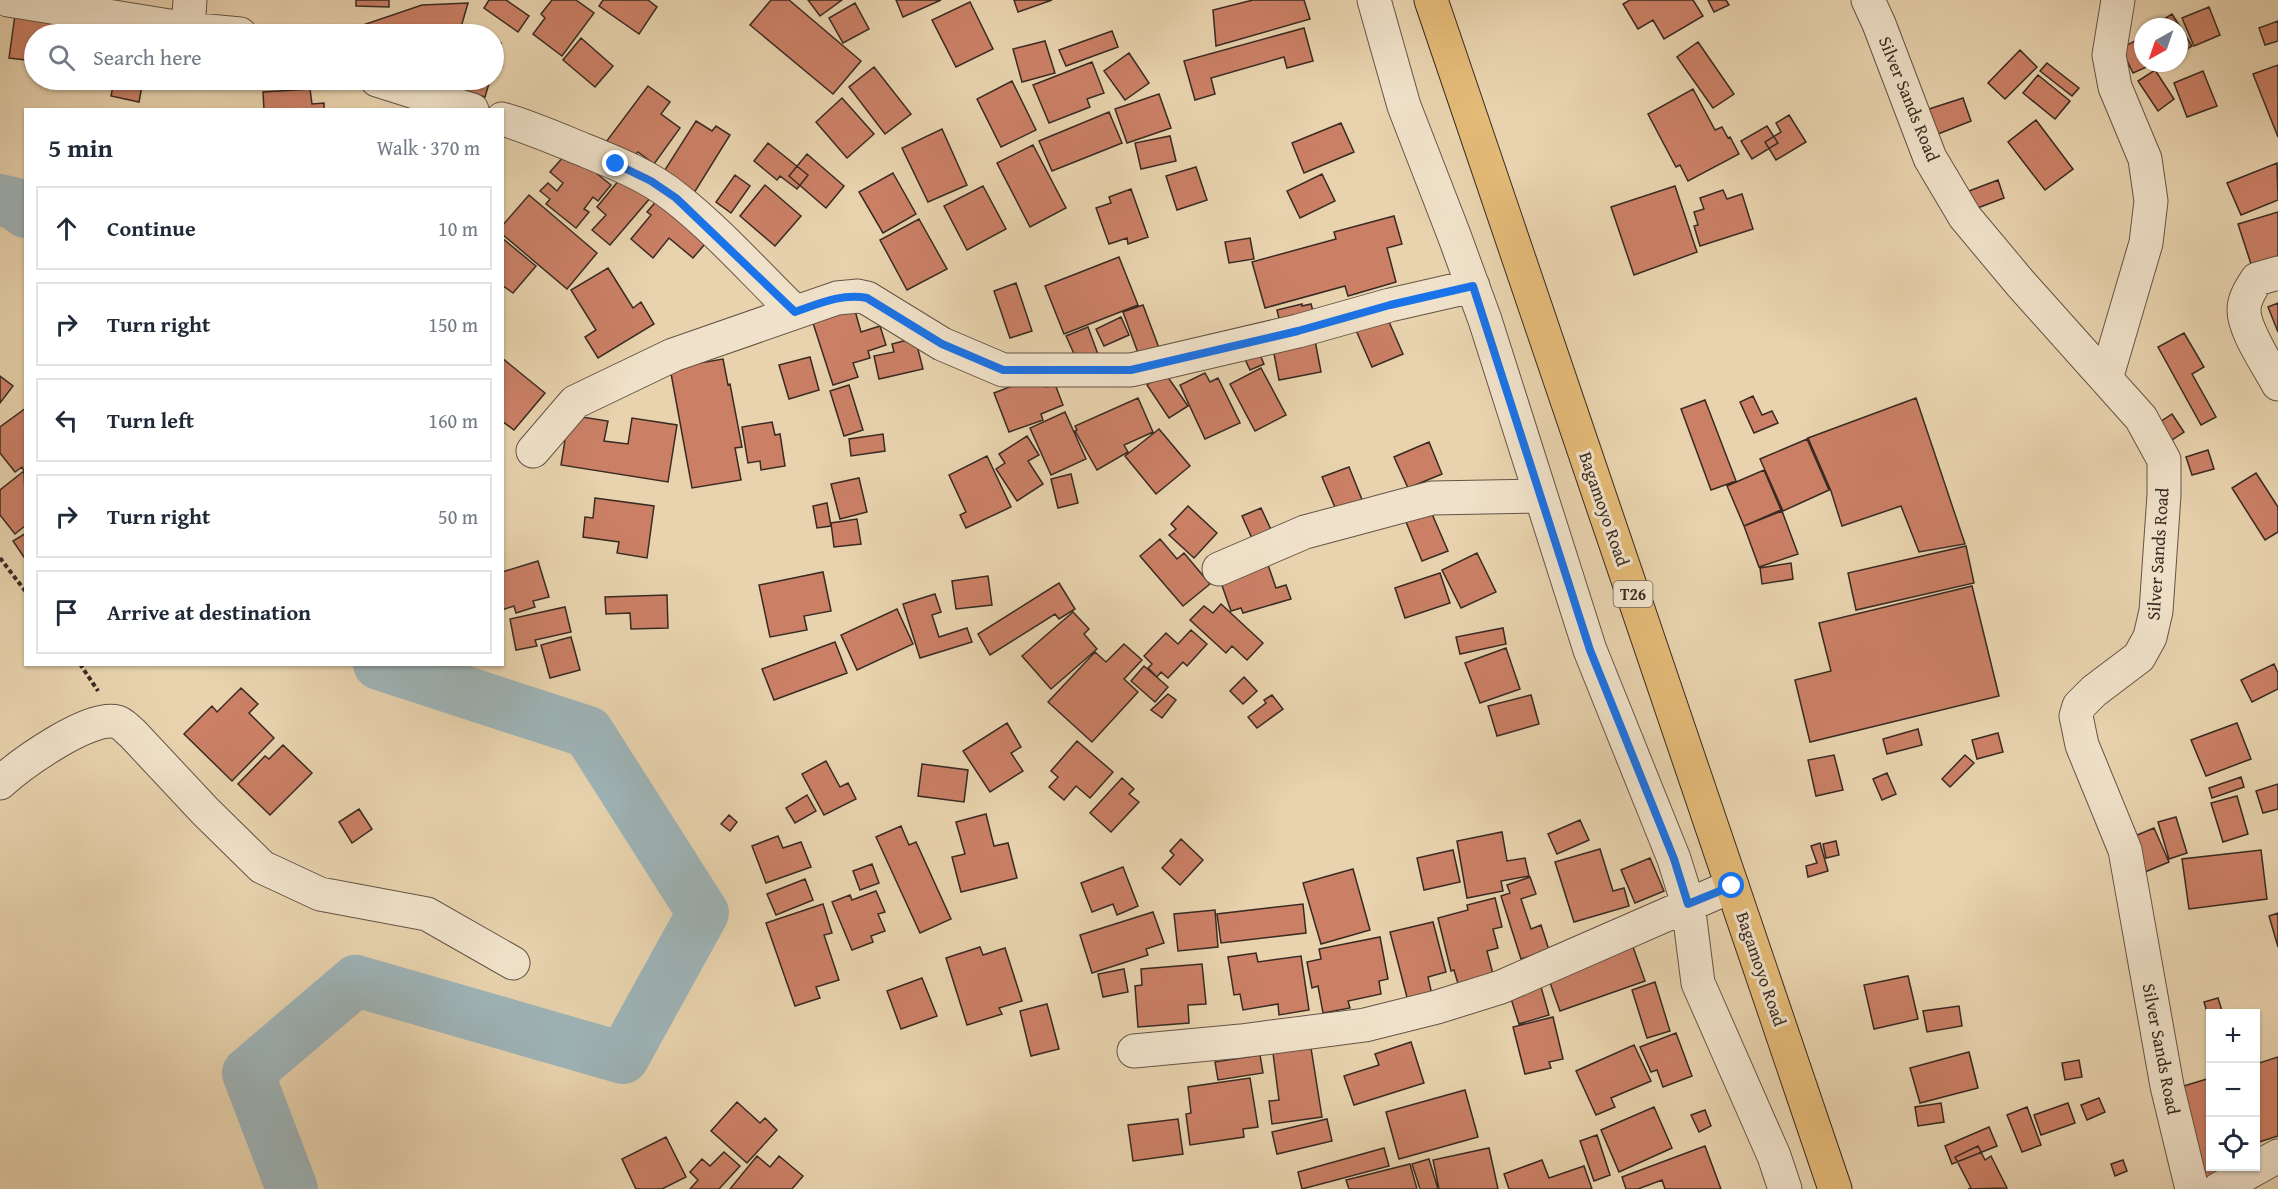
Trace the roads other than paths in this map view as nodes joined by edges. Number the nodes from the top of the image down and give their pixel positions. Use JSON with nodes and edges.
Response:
{"nodes":[{"id":1,"x":8,"y":0,"type":"edge"},
{"id":2,"x":1374,"y":0,"type":"edge"},
{"id":3,"x":1431,"y":0,"type":"edge"},
{"id":4,"x":1868,"y":0,"type":"edge"},
{"id":5,"x":2118,"y":0,"type":"edge"},
{"id":6,"x":189,"y":15,"type":"edge"},
{"id":7,"x":213,"y":24,"type":"edge"},
{"id":8,"x":409,"y":90,"type":"edge"},
{"id":9,"x":466,"y":108,"type":"edge"},
{"id":10,"x":504,"y":120,"type":"edge"},
{"id":11,"x":2278,"y":273,"type":"edge"},
{"id":12,"x":1473,"y":286,"type":"junction"},
{"id":13,"x":795,"y":312,"type":"junction"},
{"id":14,"x":2106,"y":379,"type":"junction"},
{"id":15,"x":2278,"y":384,"type":"edge"},
{"id":16,"x":533,"y":451,"type":"dead end"},
{"id":17,"x":1541,"y":496,"type":"junction"},
{"id":18,"x":1219,"y":569,"type":"dead end"},
{"id":19,"x":0,"y":783,"type":"edge"},
{"id":20,"x":1732,"y":886,"type":"junction"},
{"id":21,"x":1688,"y":904,"type":"junction"},
{"id":22,"x":513,"y":963,"type":"dead end"},
{"id":23,"x":1134,"y":1051,"type":"dead end"},
{"id":24,"x":2278,"y":1156,"type":"edge"},
{"id":25,"x":1785,"y":1189,"type":"edge"},
{"id":26,"x":1835,"y":1189,"type":"edge"},
{"id":27,"x":2192,"y":1189,"type":"edge"},
{"id":28,"x":2219,"y":1189,"type":"edge"}],
"edges":[{"from":1,"to":6,"type":"street"},
{"from":2,"to":12,"type":"street"},
{"from":3,"to":20,"type":"highway","name":"Bagamoyo Road","number":"T26"},
{"from":4,"to":14,"type":"street","name":"Silver Sands Road"},
{"from":5,"to":14,"type":"street"},
{"from":6,"to":7,"type":"street"},
{"from":8,"to":9,"type":"street"},
{"from":10,"to":13,"type":"street"},
{"from":11,"to":15,"type":"street"},
{"from":12,"to":13,"type":"street"},
{"from":12,"to":17,"type":"street"},
{"from":13,"to":16,"type":"street"},
{"from":14,"to":27,"type":"street","name":"Silver Sands Road"},
{"from":17,"to":18,"type":"street"},
{"from":17,"to":21,"type":"street"},
{"from":19,"to":22,"type":"street"},
{"from":20,"to":21,"type":"street"},
{"from":20,"to":26,"type":"highway","name":"Bagamoyo Road","number":"T26"},
{"from":21,"to":23,"type":"street"},
{"from":21,"to":25,"type":"street"},
{"from":24,"to":28,"type":"street"}]}
